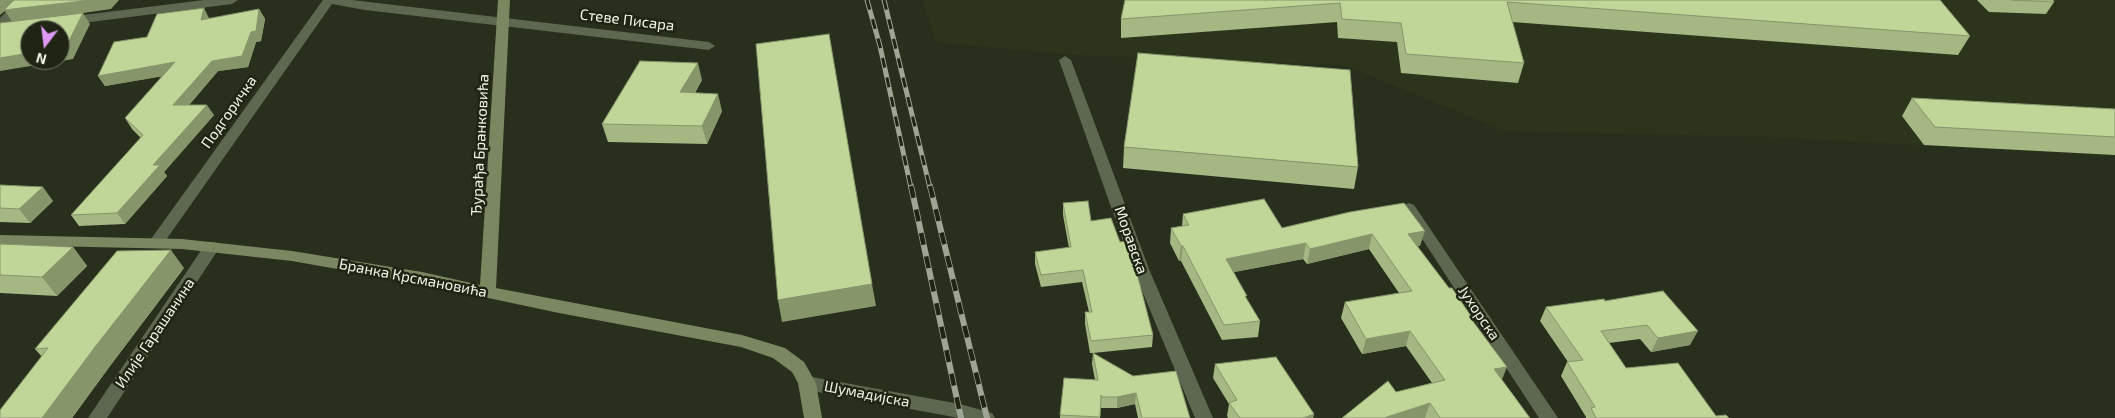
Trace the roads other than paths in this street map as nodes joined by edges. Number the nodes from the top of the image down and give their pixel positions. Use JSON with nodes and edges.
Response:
{"nodes":[{"id":1,"x":24,"y":0,"type":"edge"},
{"id":2,"x":232,"y":0,"type":"edge"},
{"id":3,"x":331,"y":0,"type":"edge"},
{"id":4,"x":504,"y":0,"type":"edge"},
{"id":5,"x":70,"y":20,"type":"edge"},
{"id":6,"x":503,"y":22,"type":"junction"},
{"id":7,"x":0,"y":25,"type":"edge"},
{"id":8,"x":19,"y":27,"type":"edge"},
{"id":9,"x":0,"y":29,"type":"edge"},
{"id":10,"x":709,"y":46,"type":"dead end"},
{"id":11,"x":1065,"y":60,"type":"dead end"},
{"id":12,"x":1408,"y":208,"type":"edge"},
{"id":13,"x":0,"y":240,"type":"edge"},
{"id":14,"x":156,"y":243,"type":"junction"},
{"id":15,"x":212,"y":247,"type":"junction"},
{"id":16,"x":488,"y":291,"type":"junction"},
{"id":17,"x":807,"y":383,"type":"junction"},
{"id":18,"x":97,"y":418,"type":"edge"},
{"id":19,"x":813,"y":418,"type":"edge"},
{"id":20,"x":986,"y":418,"type":"edge"},
{"id":21,"x":1204,"y":418,"type":"edge"},
{"id":22,"x":1549,"y":418,"type":"edge"}],
"edges":[{"from":1,"to":7,"type":"street"},
{"from":2,"to":5,"type":"street"},
{"from":3,"to":6,"type":"street","name":"Стеве Писара"},
{"from":3,"to":14,"type":"street","name":"Подгоричка"},
{"from":4,"to":6,"type":"main road","name":"Ђурађа Бранковића"},
{"from":6,"to":10,"type":"street","name":"Стеве Писара"},
{"from":6,"to":16,"type":"main road","name":"Ђурађа Бранковића"},
{"from":8,"to":9,"type":"street"},
{"from":11,"to":21,"type":"street","name":"Моравска"},
{"from":12,"to":22,"type":"street","name":"Јухорска"},
{"from":13,"to":14,"type":"main road","name":"Бранка Крсмановића"},
{"from":14,"to":15,"type":"main road","name":"Бранка Крсмановића"},
{"from":15,"to":16,"type":"main road","name":"Бранка Крсмановића"},
{"from":15,"to":18,"type":"street","name":"Илије Гарашанина"},
{"from":16,"to":17,"type":"main road","name":"Бранка Крсмановића"},
{"from":17,"to":19,"type":"main road"},
{"from":17,"to":20,"type":"street","name":"Шумадијска"}]}
